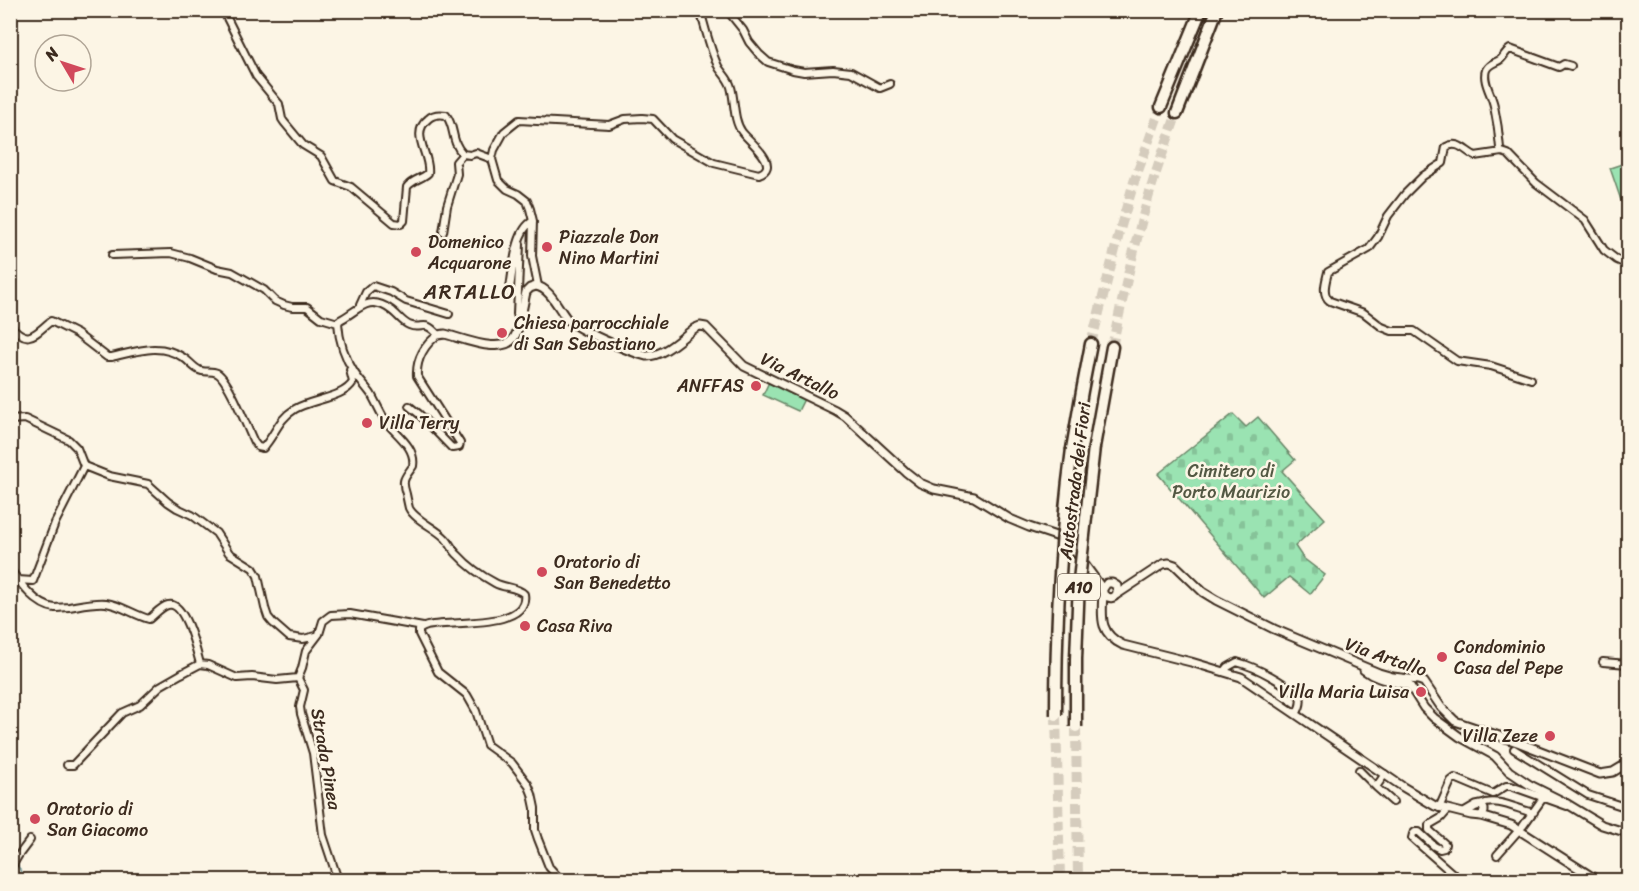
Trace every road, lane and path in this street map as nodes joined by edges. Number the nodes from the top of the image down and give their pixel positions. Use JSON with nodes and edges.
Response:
{"nodes":[{"id":1,"x":223,"y":10,"type":"edge"},
{"id":2,"x":700,"y":10,"type":"edge"},
{"id":3,"x":727,"y":10,"type":"edge"},
{"id":4,"x":1202,"y":10,"type":"edge"},
{"id":5,"x":1217,"y":10,"type":"edge"},
{"id":6,"x":1571,"y":66,"type":"dead end"},
{"id":7,"x":890,"y":84,"type":"dead end"},
{"id":8,"x":1161,"y":107,"type":"tunnel mouth"},
{"id":9,"x":1177,"y":113,"type":"tunnel mouth"},
{"id":10,"x":1500,"y":148,"type":"dead end"},
{"id":11,"x":463,"y":154,"type":"junction"},
{"id":12,"x":492,"y":159,"type":"junction"},
{"id":13,"x":533,"y":221,"type":"junction"},
{"id":14,"x":443,"y":232,"type":"dead end"},
{"id":15,"x":520,"y":244,"type":"junction"},
{"id":16,"x":112,"y":255,"type":"dead end"},
{"id":17,"x":1629,"y":265,"type":"edge"},
{"id":18,"x":538,"y":286,"type":"junction"},
{"id":19,"x":510,"y":294,"type":"dead end"},
{"id":20,"x":360,"y":306,"type":"junction"},
{"id":21,"x":449,"y":314,"type":"dead end"},
{"id":22,"x":338,"y":323,"type":"junction"},
{"id":23,"x":10,"y":325,"type":"edge"},
{"id":24,"x":518,"y":325,"type":"junction"},
{"id":25,"x":438,"y":335,"type":"junction"},
{"id":26,"x":1091,"y":344,"type":"tunnel mouth"},
{"id":27,"x":1112,"y":347,"type":"tunnel mouth"},
{"id":28,"x":347,"y":360,"type":"junction"},
{"id":29,"x":1531,"y":379,"type":"dead end"},
{"id":30,"x":409,"y":406,"type":"dead end"},
{"id":31,"x":10,"y":420,"type":"edge"},
{"id":32,"x":84,"y":466,"type":"junction"},
{"id":33,"x":10,"y":569,"type":"edge"},
{"id":34,"x":18,"y":580,"type":"junction"},
{"id":35,"x":1136,"y":582,"type":"junction"},
{"id":36,"x":1107,"y":587,"type":"junction"},
{"id":37,"x":1115,"y":596,"type":"junction"},
{"id":38,"x":1103,"y":619,"type":"junction"},
{"id":39,"x":423,"y":627,"type":"junction"},
{"id":40,"x":316,"y":636,"type":"junction"},
{"id":41,"x":1603,"y":662,"type":"dead end"},
{"id":42,"x":201,"y":664,"type":"junction"},
{"id":43,"x":1629,"y":664,"type":"edge"},
{"id":44,"x":1360,"y":666,"type":"junction"},
{"id":45,"x":1224,"y":672,"type":"junction"},
{"id":46,"x":298,"y":678,"type":"junction"},
{"id":47,"x":1296,"y":714,"type":"junction"},
{"id":48,"x":1056,"y":715,"type":"tunnel mouth"},
{"id":49,"x":1076,"y":727,"type":"tunnel mouth"},
{"id":50,"x":1514,"y":749,"type":"dead end"},
{"id":51,"x":1629,"y":763,"type":"edge"},
{"id":52,"x":67,"y":765,"type":"dead end"},
{"id":53,"x":1359,"y":770,"type":"dead end"},
{"id":54,"x":1385,"y":774,"type":"junction"},
{"id":55,"x":1376,"y":787,"type":"junction"},
{"id":56,"x":1543,"y":798,"type":"junction"},
{"id":57,"x":1393,"y":802,"type":"dead end"},
{"id":58,"x":1571,"y":806,"type":"junction"},
{"id":59,"x":1439,"y":807,"type":"junction"},
{"id":60,"x":1629,"y":808,"type":"edge"},
{"id":61,"x":1448,"y":810,"type":"junction"},
{"id":62,"x":1480,"y":811,"type":"junction"},
{"id":63,"x":1534,"y":812,"type":"junction"},
{"id":64,"x":1521,"y":828,"type":"junction"},
{"id":65,"x":1629,"y":833,"type":"edge"},
{"id":66,"x":30,"y":840,"type":"dead end"},
{"id":67,"x":1497,"y":855,"type":"dead end"},
{"id":68,"x":10,"y":870,"type":"edge"},
{"id":69,"x":338,"y":880,"type":"edge"},
{"id":70,"x":561,"y":880,"type":"edge"},
{"id":71,"x":1460,"y":880,"type":"edge"},
{"id":72,"x":1597,"y":880,"type":"edge"}],
"edges":[{"from":1,"to":11,"type":"street"},
{"from":2,"to":12,"type":"street"},
{"from":3,"to":7,"type":"street"},
{"from":4,"to":8,"type":"highway"},
{"from":5,"to":9,"type":"highway"},
{"from":6,"to":10,"type":"street"},
{"from":11,"to":12,"type":"street"},
{"from":11,"to":14,"type":"street"},
{"from":12,"to":13,"type":"street"},
{"from":13,"to":15,"type":"street"},
{"from":13,"to":18,"type":"street"},
{"from":15,"to":19,"type":"street"},
{"from":15,"to":24,"type":"street"},
{"from":16,"to":22,"type":"street"},
{"from":17,"to":29,"type":"street"},
{"from":18,"to":24,"type":"street"},
{"from":18,"to":36,"type":"street","name":"Via Artallo"},
{"from":20,"to":21,"type":"street"},
{"from":20,"to":22,"type":"street"},
{"from":20,"to":25,"type":"street"},
{"from":22,"to":28,"type":"street"},
{"from":23,"to":28,"type":"street"},
{"from":24,"to":25,"type":"street"},
{"from":25,"to":30,"type":"street"},
{"from":26,"to":48,"type":"highway","name":"Autostrada dei Fiori","number":"A10","bridge":true},
{"from":27,"to":49,"type":"highway","name":"Autostrada dei Fiori","number":"A10","bridge":true},
{"from":28,"to":39,"type":"street"},
{"from":31,"to":32,"type":"street"},
{"from":32,"to":34,"type":"street"},
{"from":32,"to":40,"type":"street"},
{"from":33,"to":34,"type":"street"},
{"from":34,"to":42,"type":"street"},
{"from":35,"to":36,"type":"street","name":"Via Artallo"},
{"from":35,"to":37,"type":"street","name":"Via Artallo"},
{"from":35,"to":44,"type":"street","name":"Via Artallo"},
{"from":36,"to":37,"type":"street","name":"Via Artallo"},
{"from":36,"to":37,"type":"street"},
{"from":36,"to":38,"type":"street"},
{"from":37,"to":38,"type":"street"},
{"from":38,"to":45,"type":"street"},
{"from":39,"to":40,"type":"street"},
{"from":39,"to":70,"type":"street"},
{"from":40,"to":46,"type":"street"},
{"from":41,"to":43,"type":"street"},
{"from":42,"to":46,"type":"street"},
{"from":42,"to":52,"type":"street"},
{"from":44,"to":51,"type":"street","name":"Via Artallo"},
{"from":44,"to":58,"type":"street"},
{"from":45,"to":47,"type":"street"},
{"from":45,"to":47,"type":"street"},
{"from":46,"to":69,"type":"street","name":"Strada Pinea"},
{"from":47,"to":54,"type":"street"},
{"from":50,"to":60,"type":"street"},
{"from":53,"to":55,"type":"street"},
{"from":54,"to":55,"type":"street"},
{"from":54,"to":59,"type":"street"},
{"from":55,"to":57,"type":"street"},
{"from":56,"to":58,"type":"street"},
{"from":56,"to":59,"type":"street"},
{"from":56,"to":63,"type":"street"},
{"from":58,"to":65,"type":"street"},
{"from":59,"to":61,"type":"street"},
{"from":61,"to":62,"type":"street"},
{"from":61,"to":71,"type":"street"},
{"from":62,"to":63,"type":"street"},
{"from":62,"to":64,"type":"street"},
{"from":63,"to":64,"type":"street"},
{"from":64,"to":67,"type":"street"},
{"from":64,"to":72,"type":"street"},
{"from":66,"to":68,"type":"street"}]}
